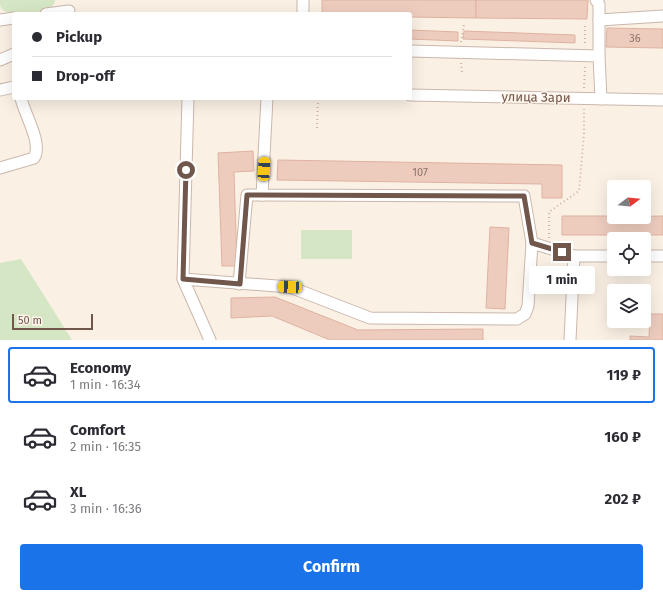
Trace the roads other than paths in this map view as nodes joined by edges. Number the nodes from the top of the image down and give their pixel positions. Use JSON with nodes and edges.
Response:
{"nodes":[{"id":1,"x":65,"y":0,"type":"edge"},
{"id":2,"x":303,"y":0,"type":"edge"},
{"id":3,"x":596,"y":0,"type":"edge"},
{"id":4,"x":69,"y":12,"type":"edge"},
{"id":5,"x":303,"y":12,"type":"edge"},
{"id":6,"x":663,"y":16,"type":"edge"},
{"id":7,"x":12,"y":18,"type":"edge"},
{"id":8,"x":0,"y":20,"type":"edge"},
{"id":9,"x":599,"y":20,"type":"junction"},
{"id":10,"x":412,"y":51,"type":"edge"},
{"id":11,"x":12,"y":55,"type":"edge"},
{"id":12,"x":599,"y":56,"type":"junction"},
{"id":13,"x":0,"y":60,"type":"edge"},
{"id":14,"x":12,"y":87,"type":"edge"},
{"id":15,"x":0,"y":90,"type":"edge"},
{"id":16,"x":412,"y":95,"type":"edge"},
{"id":17,"x":601,"y":99,"type":"junction"},
{"id":18,"x":22,"y":100,"type":"edge"},
{"id":19,"x":188,"y":100,"type":"edge"},
{"id":20,"x":267,"y":100,"type":"edge"},
{"id":21,"x":663,"y":100,"type":"edge"},
{"id":22,"x":0,"y":168,"type":"edge"},
{"id":23,"x":262,"y":195,"type":"junction"},
{"id":24,"x":532,"y":243,"type":"junction"},
{"id":25,"x":574,"y":256,"type":"junction"},
{"id":26,"x":607,"y":256,"type":"edge"},
{"id":27,"x":651,"y":256,"type":"edge"},
{"id":28,"x":663,"y":256,"type":"edge"},
{"id":29,"x":183,"y":279,"type":"junction"},
{"id":30,"x":240,"y":284,"type":"junction"},
{"id":31,"x":210,"y":340,"type":"edge"},
{"id":32,"x":570,"y":340,"type":"edge"}],
"edges":[{"from":1,"to":4,"type":"street"},
{"from":2,"to":5,"type":"street"},
{"from":3,"to":9,"type":"street"},
{"from":6,"to":9,"type":"street"},
{"from":7,"to":8,"type":"street"},
{"from":9,"to":12,"type":"street"},
{"from":10,"to":12,"type":"street"},
{"from":11,"to":13,"type":"street"},
{"from":12,"to":17,"type":"street"},
{"from":14,"to":15,"type":"street"},
{"from":16,"to":17,"type":"street","name":"улица Зари"},
{"from":17,"to":21,"type":"street","name":"улица Зари"},
{"from":18,"to":22,"type":"street"},
{"from":19,"to":29,"type":"street"},
{"from":20,"to":23,"type":"street"},
{"from":23,"to":24,"type":"street"},
{"from":23,"to":30,"type":"street"},
{"from":24,"to":25,"type":"street"},
{"from":24,"to":30,"type":"street"},
{"from":25,"to":26,"type":"street"},
{"from":25,"to":32,"type":"street"},
{"from":27,"to":28,"type":"street"},
{"from":29,"to":30,"type":"street"},
{"from":29,"to":31,"type":"street"}]}
